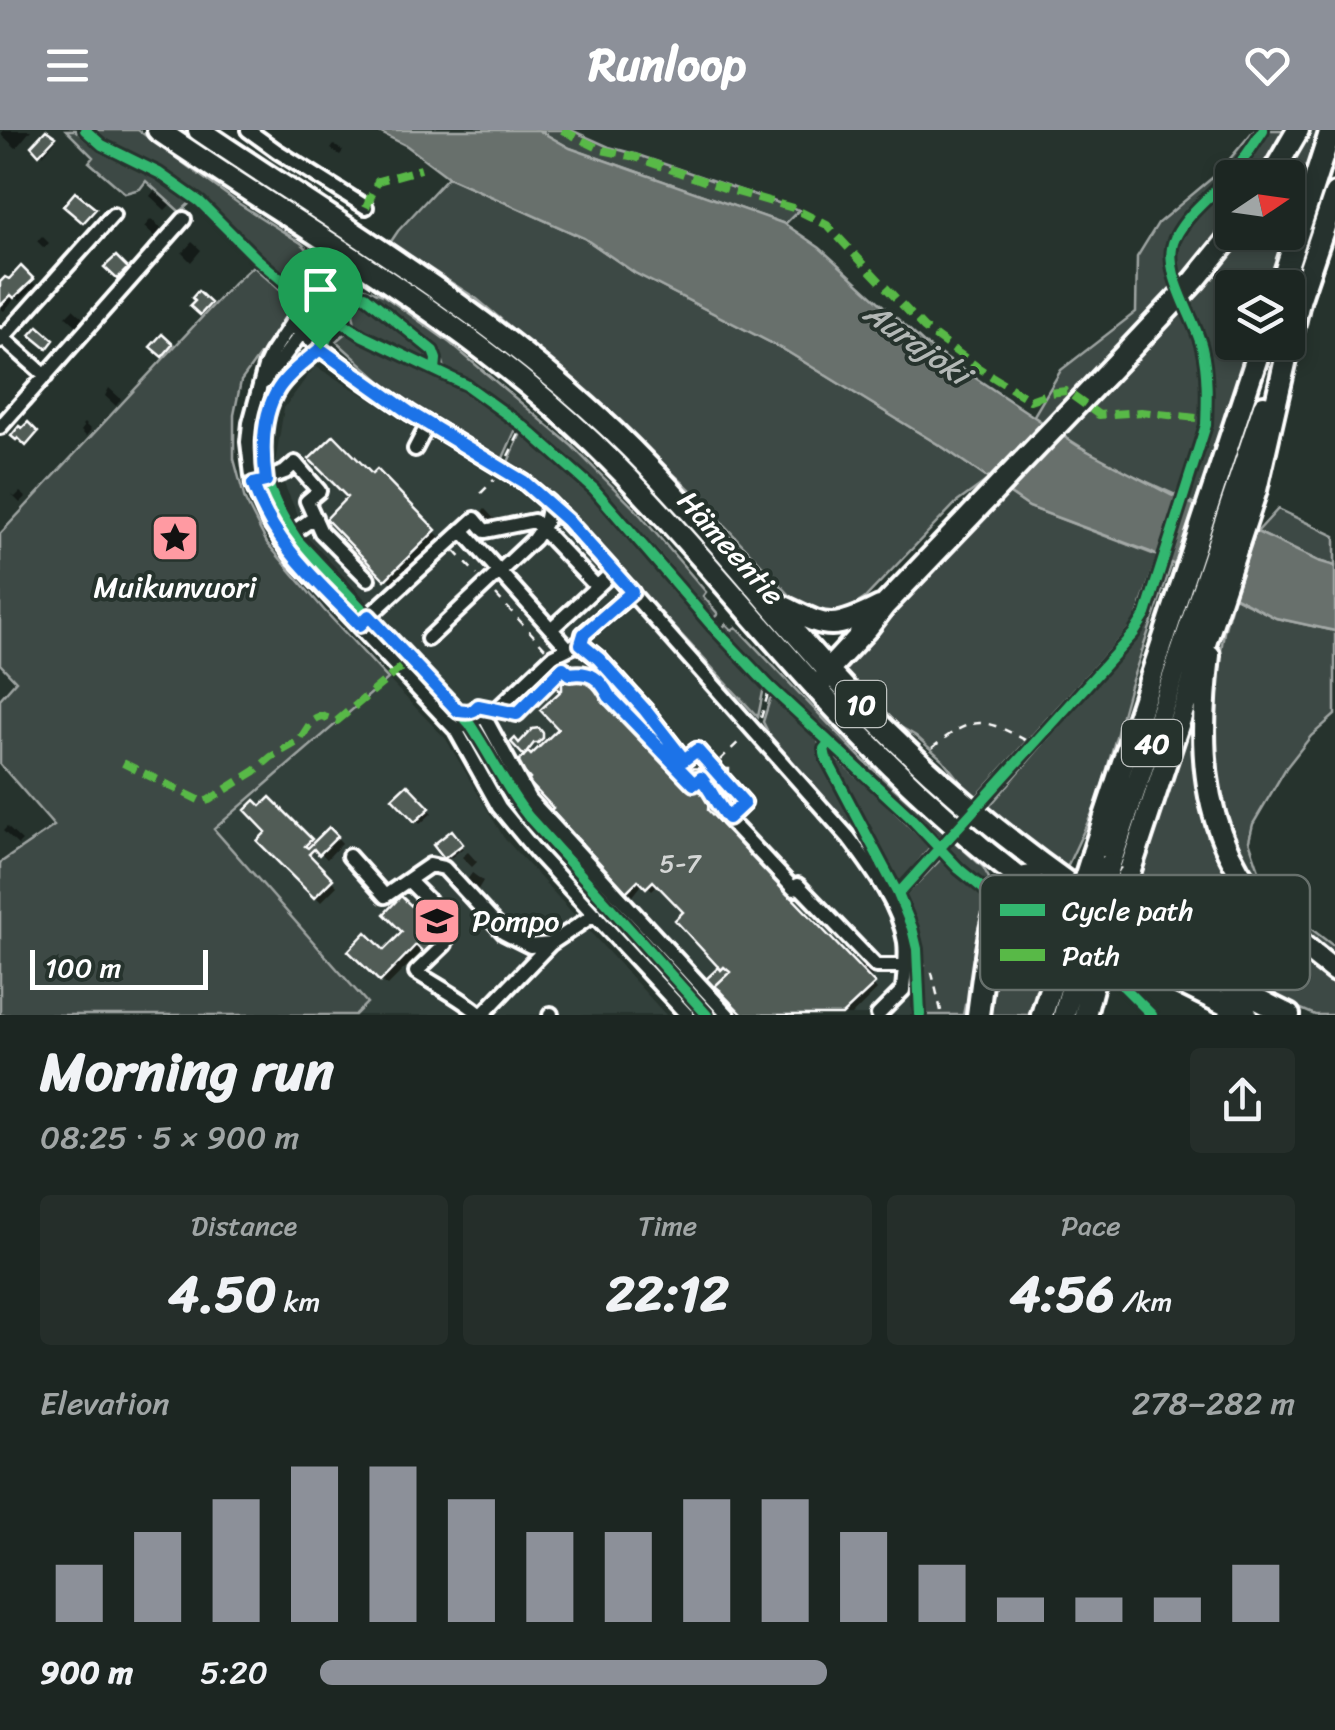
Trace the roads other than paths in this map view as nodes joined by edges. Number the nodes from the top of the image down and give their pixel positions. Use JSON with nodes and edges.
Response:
{"nodes":[{"id":1,"x":158,"y":130,"type":"edge"},
{"id":2,"x":199,"y":130,"type":"edge"},
{"id":3,"x":248,"y":130,"type":"edge"},
{"id":4,"x":1298,"y":130,"type":"edge"},
{"id":5,"x":1331,"y":130,"type":"edge"},
{"id":6,"x":1280,"y":160,"type":"edge"},
{"id":7,"x":1335,"y":194,"type":"edge"},
{"id":8,"x":366,"y":207,"type":"dead end"},
{"id":9,"x":113,"y":215,"type":"dead end"},
{"id":10,"x":184,"y":220,"type":"dead end"},
{"id":11,"x":361,"y":236,"type":"junction"},
{"id":12,"x":1219,"y":250,"type":"edge"},
{"id":13,"x":347,"y":254,"type":"junction"},
{"id":14,"x":1286,"y":270,"type":"edge"},
{"id":15,"x":1305,"y":281,"type":"edge"},
{"id":16,"x":290,"y":325,"type":"junction"},
{"id":17,"x":302,"y":335,"type":"junction"},
{"id":18,"x":1,"y":338,"type":"edge"},
{"id":19,"x":1256,"y":360,"type":"edge"},
{"id":20,"x":1280,"y":360,"type":"edge"},
{"id":21,"x":1282,"y":360,"type":"edge"},
{"id":22,"x":46,"y":376,"type":"junction"},
{"id":23,"x":262,"y":388,"type":"junction"},
{"id":24,"x":428,"y":424,"type":"junction"},
{"id":25,"x":0,"y":427,"type":"edge"},
{"id":26,"x":415,"y":449,"type":"dead end"},
{"id":27,"x":253,"y":484,"type":"junction"},
{"id":28,"x":1247,"y":487,"type":"junction"},
{"id":29,"x":549,"y":503,"type":"junction"},
{"id":30,"x":315,"y":518,"type":"junction"},
{"id":31,"x":541,"y":528,"type":"junction"},
{"id":32,"x":462,"y":530,"type":"junction"},
{"id":33,"x":281,"y":541,"type":"junction"},
{"id":34,"x":499,"y":572,"type":"junction"},
{"id":35,"x":613,"y":572,"type":"junction"},
{"id":36,"x":368,"y":579,"type":"dead end"},
{"id":37,"x":597,"y":587,"type":"junction"},
{"id":38,"x":632,"y":592,"type":"junction"},
{"id":39,"x":766,"y":599,"type":"junction"},
{"id":40,"x":884,"y":605,"type":"junction"},
{"id":41,"x":1192,"y":620,"type":"junction"},
{"id":42,"x":360,"y":625,"type":"junction"},
{"id":43,"x":551,"y":629,"type":"junction"},
{"id":44,"x":428,"y":639,"type":"dead end"},
{"id":45,"x":574,"y":646,"type":"junction"},
{"id":46,"x":828,"y":670,"type":"junction"},
{"id":47,"x":821,"y":693,"type":"junction"},
{"id":48,"x":490,"y":713,"type":"junction"},
{"id":49,"x":456,"y":730,"type":"junction"},
{"id":50,"x":348,"y":856,"type":"dead end"},
{"id":51,"x":1110,"y":864,"type":"junction"},
{"id":52,"x":1018,"y":875,"type":"edge"},
{"id":53,"x":1058,"y":875,"type":"edge"},
{"id":54,"x":1107,"y":875,"type":"edge"},
{"id":55,"x":1107,"y":875,"type":"edge"},
{"id":56,"x":1241,"y":875,"type":"edge"},
{"id":57,"x":408,"y":880,"type":"junction"},
{"id":58,"x":595,"y":914,"type":"junction"},
{"id":59,"x":550,"y":944,"type":"junction"},
{"id":60,"x":1310,"y":952,"type":"edge"},
{"id":61,"x":911,"y":965,"type":"junction"},
{"id":62,"x":1335,"y":971,"type":"edge"},
{"id":63,"x":983,"y":990,"type":"edge"},
{"id":64,"x":1062,"y":990,"type":"edge"},
{"id":65,"x":1071,"y":990,"type":"edge"},
{"id":66,"x":1080,"y":990,"type":"edge"},
{"id":67,"x":1196,"y":990,"type":"edge"},
{"id":68,"x":1239,"y":990,"type":"edge"},
{"id":69,"x":481,"y":1015,"type":"edge"},
{"id":70,"x":688,"y":1015,"type":"edge"},
{"id":71,"x":728,"y":1015,"type":"edge"},
{"id":72,"x":878,"y":1015,"type":"edge"},
{"id":73,"x":978,"y":1015,"type":"edge"},
{"id":74,"x":1042,"y":1015,"type":"edge"},
{"id":75,"x":1064,"y":1015,"type":"edge"},
{"id":76,"x":1085,"y":1015,"type":"edge"},
{"id":77,"x":1247,"y":1015,"type":"edge"},
{"id":78,"x":1288,"y":1015,"type":"edge"}],
"edges":[{"from":1,"to":13,"type":"highway","name":"Hämeentie","number":"10"},
{"from":2,"to":11,"type":"highway","name":"Hämeentie","number":"10"},
{"from":3,"to":8,"type":"street"},
{"from":4,"to":6,"type":"highway"},
{"from":5,"to":14,"type":"highway"},
{"from":7,"to":15,"type":"highway"},
{"from":9,"to":18,"type":"street"},
{"from":10,"to":22,"type":"street"},
{"from":11,"to":13,"type":"street"},
{"from":11,"to":39,"type":"highway","name":"Hämeentie","number":"10"},
{"from":12,"to":40,"type":"highway"},
{"from":13,"to":16,"type":"street"},
{"from":13,"to":17,"type":"street"},
{"from":13,"to":47,"type":"highway","name":"Hämeentie","number":"10"},
{"from":16,"to":17,"type":"street"},
{"from":16,"to":23,"type":"street"},
{"from":17,"to":23,"type":"street"},
{"from":17,"to":24,"type":"street"},
{"from":18,"to":22,"type":"street"},
{"from":19,"to":41,"type":"highway","number":"40"},
{"from":20,"to":28,"type":"highway"},
{"from":21,"to":28,"type":"highway"},
{"from":22,"to":25,"type":"street"},
{"from":23,"to":27,"type":"street"},
{"from":24,"to":26,"type":"street"},
{"from":24,"to":29,"type":"street"},
{"from":27,"to":30,"type":"street"},
{"from":27,"to":33,"type":"street"},
{"from":28,"to":41,"type":"highway"},
{"from":29,"to":31,"type":"street"},
{"from":29,"to":35,"type":"street"},
{"from":30,"to":33,"type":"street"},
{"from":30,"to":36,"type":"street"},
{"from":31,"to":32,"type":"street"},
{"from":31,"to":34,"type":"street"},
{"from":31,"to":37,"type":"street"},
{"from":32,"to":34,"type":"street"},
{"from":32,"to":42,"type":"street"},
{"from":33,"to":42,"type":"street"},
{"from":34,"to":43,"type":"street"},
{"from":34,"to":44,"type":"street"},
{"from":35,"to":37,"type":"street"},
{"from":35,"to":38,"type":"street"},
{"from":37,"to":43,"type":"street"},
{"from":38,"to":45,"type":"street"},
{"from":38,"to":61,"type":"street"},
{"from":39,"to":40,"type":"highway"},
{"from":39,"to":46,"type":"highway","name":"Hämeentie","number":"10"},
{"from":40,"to":46,"type":"highway"},
{"from":41,"to":51,"type":"highway","number":"40"},
{"from":41,"to":51,"type":"highway"},
{"from":41,"to":56,"type":"highway"},
{"from":42,"to":49,"type":"street"},
{"from":43,"to":45,"type":"street"},
{"from":45,"to":48,"type":"street"},
{"from":45,"to":61,"type":"street"},
{"from":46,"to":47,"type":"highway"},
{"from":46,"to":53,"type":"highway","name":"Hämeentie","number":"10"},
{"from":47,"to":52,"type":"highway","name":"Hämeentie","number":"10"},
{"from":48,"to":49,"type":"street"},
{"from":48,"to":71,"type":"street"},
{"from":49,"to":58,"type":"street"},
{"from":50,"to":57,"type":"street"},
{"from":51,"to":54,"type":"highway","number":"40","bridge":true},
{"from":51,"to":55,"type":"highway","bridge":true},
{"from":57,"to":59,"type":"street"},
{"from":57,"to":69,"type":"street"},
{"from":58,"to":59,"type":"street"},
{"from":58,"to":70,"type":"street"},
{"from":59,"to":69,"type":"street"},
{"from":60,"to":62,"type":"highway"},
{"from":61,"to":72,"type":"street"},
{"from":63,"to":73,"type":"highway"},
{"from":64,"to":74,"type":"highway","number":"40"},
{"from":65,"to":75,"type":"highway","number":"40"},
{"from":66,"to":76,"type":"highway"},
{"from":67,"to":77,"type":"highway","name":"Hämeentie","number":"10"},
{"from":68,"to":78,"type":"highway","name":"Hämeentie","number":"10"}]}
